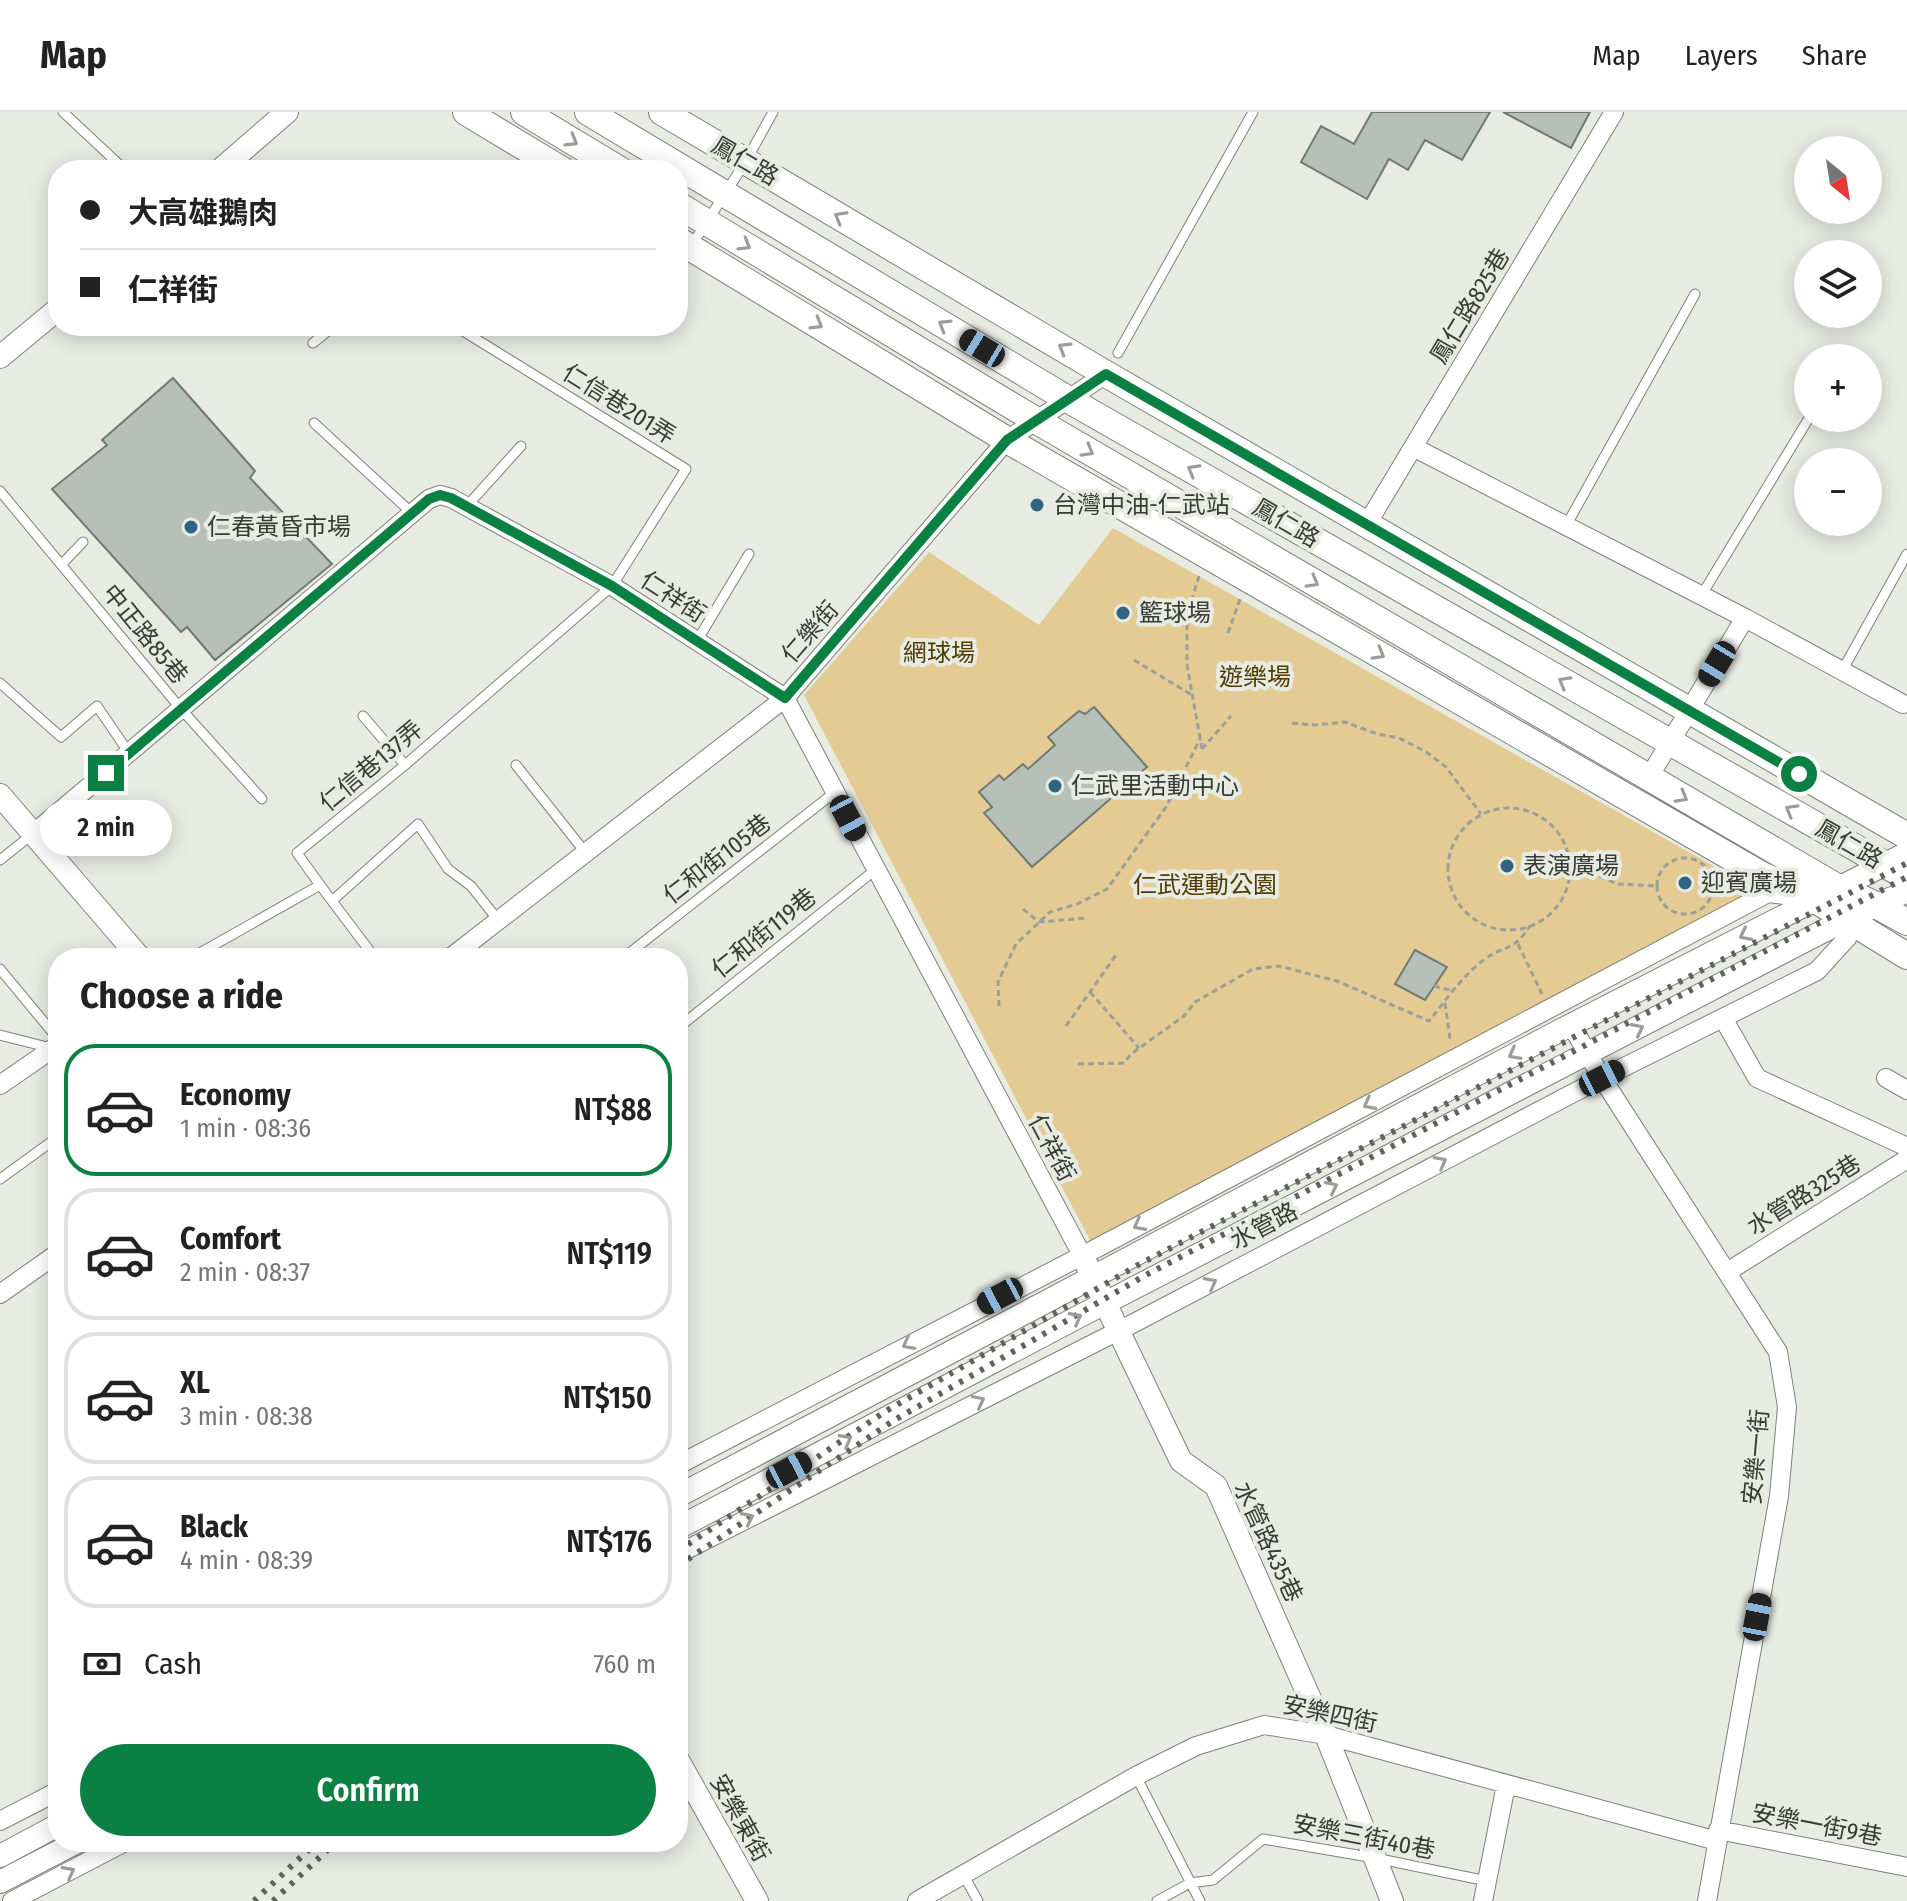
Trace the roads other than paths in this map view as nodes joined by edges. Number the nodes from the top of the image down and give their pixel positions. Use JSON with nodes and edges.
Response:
{"nodes":[{"id":1,"x":63,"y":112,"type":"edge"},
{"id":2,"x":287,"y":112,"type":"edge"},
{"id":3,"x":466,"y":112,"type":"edge"},
{"id":4,"x":524,"y":112,"type":"edge"},
{"id":5,"x":588,"y":112,"type":"edge"},
{"id":6,"x":662,"y":112,"type":"edge"},
{"id":7,"x":773,"y":112,"type":"edge"},
{"id":8,"x":1253,"y":112,"type":"edge"},
{"id":9,"x":1614,"y":112,"type":"edge"},
{"id":10,"x":114,"y":160,"type":"edge"},
{"id":11,"x":232,"y":160,"type":"edge"},
{"id":12,"x":545,"y":160,"type":"edge"},
{"id":13,"x":603,"y":160,"type":"edge"},
{"id":14,"x":668,"y":160,"type":"edge"},
{"id":15,"x":746,"y":161,"type":"junction"},
{"id":16,"x":688,"y":172,"type":"edge"},
{"id":17,"x":724,"y":194,"type":"junction"},
{"id":18,"x":688,"y":211,"type":"edge"},
{"id":19,"x":707,"y":222,"type":"junction"},
{"id":20,"x":688,"y":240,"type":"edge"},
{"id":21,"x":688,"y":246,"type":"edge"},
{"id":22,"x":1695,"y":294,"type":"dead end"},
{"id":23,"x":48,"y":317,"type":"edge"},
{"id":24,"x":322,"y":336,"type":"edge"},
{"id":25,"x":471,"y":336,"type":"edge"},
{"id":26,"x":313,"y":343,"type":"dead end"},
{"id":27,"x":0,"y":357,"type":"edge"},
{"id":28,"x":1112,"y":364,"type":"junction"},
{"id":29,"x":1069,"y":400,"type":"junction"},
{"id":30,"x":1037,"y":421,"type":"junction"},
{"id":31,"x":314,"y":423,"type":"dead end"},
{"id":32,"x":1801,"y":432,"type":"edge"},
{"id":33,"x":1007,"y":440,"type":"junction"},
{"id":34,"x":521,"y":446,"type":"dead end"},
{"id":35,"x":1413,"y":447,"type":"junction"},
{"id":36,"x":0,"y":491,"type":"edge"},
{"id":37,"x":466,"y":507,"type":"junction"},
{"id":38,"x":413,"y":514,"type":"junction"},
{"id":39,"x":1367,"y":524,"type":"junction"},
{"id":40,"x":1566,"y":526,"type":"junction"},
{"id":41,"x":83,"y":542,"type":"dead end"},
{"id":42,"x":749,"y":554,"type":"dead end"},
{"id":43,"x":1907,"y":554,"type":"edge"},
{"id":44,"x":62,"y":564,"type":"junction"},
{"id":45,"x":612,"y":586,"type":"junction"},
{"id":46,"x":1701,"y":596,"type":"junction"},
{"id":47,"x":1745,"y":618,"type":"junction"},
{"id":48,"x":697,"y":641,"type":"junction"},
{"id":49,"x":1842,"y":671,"type":"junction"},
{"id":50,"x":0,"y":683,"type":"edge"},
{"id":51,"x":785,"y":698,"type":"junction"},
{"id":52,"x":1903,"y":704,"type":"dead end"},
{"id":53,"x":181,"y":709,"type":"junction"},
{"id":54,"x":1689,"y":710,"type":"junction"},
{"id":55,"x":363,"y":716,"type":"dead end"},
{"id":56,"x":1670,"y":742,"type":"junction"},
{"id":57,"x":129,"y":753,"type":"junction"},
{"id":58,"x":405,"y":765,"type":"junction"},
{"id":59,"x":516,"y":765,"type":"dead end"},
{"id":60,"x":1649,"y":777,"type":"junction"},
{"id":61,"x":835,"y":792,"type":"junction"},
{"id":62,"x":0,"y":795,"type":"edge"},
{"id":63,"x":262,"y":799,"type":"dead end"},
{"id":64,"x":34,"y":833,"type":"junction"},
{"id":65,"x":1907,"y":836,"type":"edge"},
{"id":66,"x":585,"y":852,"type":"junction"},
{"id":67,"x":0,"y":860,"type":"edge"},
{"id":68,"x":1899,"y":865,"type":"edge"},
{"id":69,"x":875,"y":870,"type":"junction"},
{"id":70,"x":320,"y":885,"type":"junction"},
{"id":71,"x":1907,"y":891,"type":"edge"},
{"id":72,"x":1826,"y":893,"type":"junction"},
{"id":73,"x":333,"y":900,"type":"junction"},
{"id":74,"x":1878,"y":906,"type":"junction"},
{"id":75,"x":1847,"y":919,"type":"junction"},
{"id":76,"x":498,"y":920,"type":"junction"},
{"id":77,"x":1907,"y":922,"type":"edge"},
{"id":78,"x":132,"y":948,"type":"edge"},
{"id":79,"x":209,"y":948,"type":"edge"},
{"id":80,"x":368,"y":948,"type":"edge"},
{"id":81,"x":463,"y":948,"type":"edge"},
{"id":82,"x":636,"y":948,"type":"edge"},
{"id":83,"x":1907,"y":956,"type":"edge"},
{"id":84,"x":0,"y":969,"type":"edge"},
{"id":85,"x":1723,"y":1018,"type":"junction"},
{"id":86,"x":688,"y":1020,"type":"edge"},
{"id":87,"x":1571,"y":1025,"type":"junction"},
{"id":88,"x":48,"y":1034,"type":"edge"},
{"id":89,"x":0,"y":1035,"type":"edge"},
{"id":90,"x":48,"y":1044,"type":"edge"},
{"id":91,"x":48,"y":1052,"type":"edge"},
{"id":92,"x":1588,"y":1055,"type":"junction"},
{"id":93,"x":1602,"y":1078,"type":"junction"},
{"id":94,"x":1886,"y":1078,"type":"dead end"},
{"id":95,"x":0,"y":1085,"type":"edge"},
{"id":96,"x":1907,"y":1090,"type":"edge"},
{"id":97,"x":48,"y":1144,"type":"edge"},
{"id":98,"x":1907,"y":1147,"type":"edge"},
{"id":99,"x":1907,"y":1159,"type":"edge"},
{"id":100,"x":0,"y":1179,"type":"edge"},
{"id":101,"x":1082,"y":1255,"type":"junction"},
{"id":102,"x":48,"y":1260,"type":"edge"},
{"id":103,"x":1727,"y":1272,"type":"junction"},
{"id":104,"x":1093,"y":1275,"type":"junction"},
{"id":105,"x":0,"y":1294,"type":"edge"},
{"id":106,"x":1107,"y":1302,"type":"junction"},
{"id":107,"x":1120,"y":1330,"type":"junction"},
{"id":108,"x":688,"y":1460,"type":"edge"},
{"id":109,"x":688,"y":1491,"type":"edge"},
{"id":110,"x":688,"y":1523,"type":"edge"},
{"id":111,"x":688,"y":1549,"type":"edge"},
{"id":112,"x":1326,"y":1735,"type":"junction"},
{"id":113,"x":1136,"y":1776,"type":"junction"},
{"id":114,"x":688,"y":1778,"type":"edge"},
{"id":115,"x":1506,"y":1785,"type":"junction"},
{"id":116,"x":48,"y":1796,"type":"edge"},
{"id":117,"x":0,"y":1821,"type":"edge"},
{"id":118,"x":48,"y":1830,"type":"edge"},
{"id":119,"x":1718,"y":1835,"type":"junction"},
{"id":120,"x":58,"y":1852,"type":"edge"},
{"id":121,"x":106,"y":1852,"type":"edge"},
{"id":122,"x":0,"y":1856,"type":"edge"},
{"id":123,"x":1375,"y":1858,"type":"junction"},
{"id":124,"x":1907,"y":1867,"type":"edge"},
{"id":125,"x":964,"y":1876,"type":"junction"},
{"id":126,"x":1487,"y":1881,"type":"junction"},
{"id":127,"x":0,"y":1882,"type":"edge"},
{"id":128,"x":1190,"y":1883,"type":"junction"},
{"id":129,"x":12,"y":1901,"type":"edge"},
{"id":130,"x":757,"y":1901,"type":"edge"},
{"id":131,"x":917,"y":1901,"type":"edge"},
{"id":132,"x":978,"y":1901,"type":"edge"},
{"id":133,"x":1157,"y":1901,"type":"edge"},
{"id":134,"x":1200,"y":1901,"type":"edge"},
{"id":135,"x":1392,"y":1901,"type":"edge"},
{"id":136,"x":1483,"y":1901,"type":"edge"},
{"id":137,"x":1707,"y":1901,"type":"edge"}],
"edges":[{"from":1,"to":10,"type":"lane"},
{"from":2,"to":11,"type":"street"},
{"from":3,"to":12,"type":"main road"},
{"from":4,"to":13,"type":"main road","one_way":true},
{"from":5,"to":14,"type":"main road","name":"鳳仁路"},
{"from":6,"to":15,"type":"main road","name":"鳳仁路"},
{"from":7,"to":15,"type":"lane"},
{"from":8,"to":28,"type":"lane"},
{"from":9,"to":35,"type":"street","name":"鳳仁路825巷"},
{"from":15,"to":17,"type":"lane"},
{"from":28,"to":15,"type":"main road","name":"鳳仁路","one_way":true},
{"from":16,"to":17,"type":"main road","name":"鳳仁路"},
{"from":17,"to":19,"type":"lane"},
{"from":29,"to":17,"type":"main road","name":"鳳仁路","one_way":true},
{"from":18,"to":19,"type":"main road","name":"鳳仁路"},
{"from":19,"to":20,"type":"lane"},
{"from":19,"to":30,"type":"main road","name":"鳳仁路","one_way":true},
{"from":21,"to":33,"type":"main road","name":"鳳仁路","one_way":true},
{"from":22,"to":40,"type":"lane"},
{"from":23,"to":27,"type":"street"},
{"from":24,"to":26,"type":"lane"},
{"from":25,"to":45,"type":"lane","name":"仁信巷201弄"},
{"from":28,"to":29,"type":"street","name":"仁樂街"},
{"from":28,"to":39,"type":"main road","name":"鳳仁路"},
{"from":29,"to":30,"type":"street","name":"仁樂街"},
{"from":56,"to":29,"type":"main road","name":"鳳仁路","one_way":true},
{"from":30,"to":33,"type":"street","name":"仁樂街"},
{"from":30,"to":60,"type":"main road","name":"鳳仁路","one_way":true},
{"from":31,"to":38,"type":"lane"},
{"from":32,"to":46,"type":"lane"},
{"from":33,"to":51,"type":"street","name":"仁樂街"},
{"from":33,"to":72,"type":"main road","name":"鳳仁路","one_way":true},
{"from":34,"to":37,"type":"lane"},
{"from":35,"to":39,"type":"street","name":"鳳仁路825巷"},
{"from":35,"to":40,"type":"street"},
{"from":36,"to":44,"type":"lane","name":"中正路85巷"},
{"from":37,"to":38,"type":"street","name":"仁祥街"},
{"from":37,"to":45,"type":"street","name":"仁祥街"},
{"from":38,"to":53,"type":"street","name":"仁祥街"},
{"from":39,"to":54,"type":"main road","name":"鳳仁路"},
{"from":40,"to":46,"type":"street"},
{"from":41,"to":44,"type":"lane"},
{"from":42,"to":48,"type":"lane"},
{"from":43,"to":49,"type":"lane"},
{"from":44,"to":53,"type":"lane","name":"中正路85巷"},
{"from":45,"to":48,"type":"street","name":"仁祥街"},
{"from":45,"to":58,"type":"lane","name":"仁信巷137弄"},
{"from":46,"to":47,"type":"street"},
{"from":47,"to":49,"type":"street"},
{"from":47,"to":54,"type":"street"},
{"from":48,"to":51,"type":"street","name":"仁祥街"},
{"from":49,"to":52,"type":"street"},
{"from":50,"to":57,"type":"lane"},
{"from":51,"to":61,"type":"street","name":"仁祥街"},
{"from":51,"to":66,"type":"street","name":"仁樂街"},
{"from":53,"to":57,"type":"street","name":"仁祥街"},
{"from":53,"to":63,"type":"lane","name":"中正路85巷"},
{"from":54,"to":56,"type":"street"},
{"from":54,"to":65,"type":"main road","name":"鳳仁路"},
{"from":55,"to":58,"type":"lane"},
{"from":56,"to":60,"type":"street"},
{"from":68,"to":56,"type":"main road","name":"鳳仁路","one_way":true},
{"from":57,"to":64,"type":"street","name":"仁祥街"},
{"from":58,"to":70,"type":"lane","name":"仁信巷137弄"},
{"from":59,"to":66,"type":"lane"},
{"from":60,"to":72,"type":"main road","name":"鳳仁路","one_way":true},
{"from":61,"to":69,"type":"street","name":"仁祥街"},
{"from":61,"to":82,"type":"lane","name":"仁和街105巷"},
{"from":62,"to":64,"type":"street"},
{"from":64,"to":67,"type":"lane"},
{"from":64,"to":78,"type":"street"},
{"from":66,"to":76,"type":"street","name":"仁樂街"},
{"from":68,"to":72,"type":"street","name":"水管路"},
{"from":69,"to":86,"type":"lane","name":"仁和街119巷"},
{"from":69,"to":101,"type":"street","name":"仁祥街"},
{"from":70,"to":73,"type":"lane"},
{"from":70,"to":79,"type":"lane"},
{"from":71,"to":74,"type":"street","name":"水管路"},
{"from":72,"to":74,"type":"main road","name":"鳳仁路"},
{"from":72,"to":75,"type":"main road","name":"鳳仁路"},
{"from":72,"to":87,"type":"street","name":"水管路","one_way":true},
{"from":72,"to":101,"type":"street","one_way":true},
{"from":73,"to":76,"type":"lane"},
{"from":73,"to":80,"type":"lane"},
{"from":74,"to":75,"type":"street","name":"水管路"},
{"from":74,"to":77,"type":"main road","name":"鳳仁路"},
{"from":75,"to":83,"type":"main road","name":"鳳仁路"},
{"from":75,"to":85,"type":"street","name":"水管路"},
{"from":92,"to":75,"type":"street","name":"水管路","one_way":true},
{"from":76,"to":81,"type":"street","name":"仁樂街"},
{"from":84,"to":88,"type":"lane"},
{"from":85,"to":93,"type":"street","name":"水管路"},
{"from":85,"to":98,"type":"street","name":"水管路325巷"},
{"from":87,"to":92,"type":"street","name":"安樂一街"},
{"from":87,"to":104,"type":"street","name":"水管路","one_way":true},
{"from":89,"to":90,"type":"lane"},
{"from":91,"to":95,"type":"street"},
{"from":92,"to":93,"type":"street","name":"安樂一街"},
{"from":106,"to":92,"type":"street","name":"水管路","one_way":true},
{"from":93,"to":103,"type":"street","name":"安樂一街"},
{"from":107,"to":93,"type":"street","name":"水管路","one_way":true},
{"from":94,"to":96,"type":"street"},
{"from":97,"to":100,"type":"lane"},
{"from":99,"to":103,"type":"street","name":"水管路325巷"},
{"from":101,"to":104,"type":"street","name":"水管路435巷"},
{"from":101,"to":108,"type":"street","one_way":true},
{"from":102,"to":105,"type":"street"},
{"from":103,"to":119,"type":"street","name":"安樂一街"},
{"from":104,"to":106,"type":"street","name":"水管路435巷"},
{"from":104,"to":109,"type":"street","name":"水管路"},
{"from":106,"to":107,"type":"street","name":"水管路435巷"},
{"from":110,"to":106,"type":"street","name":"水管路","one_way":true},
{"from":111,"to":107,"type":"street","name":"水管路","one_way":true},
{"from":107,"to":112,"type":"street","name":"水管路435巷"},
{"from":112,"to":113,"type":"street","name":"安樂四街"},
{"from":112,"to":115,"type":"street","name":"安樂四街"},
{"from":112,"to":123,"type":"street","name":"水管路435巷"},
{"from":113,"to":125,"type":"street","name":"安樂四街"},
{"from":113,"to":128,"type":"lane"},
{"from":114,"to":130,"type":"street","name":"安樂東街"},
{"from":115,"to":119,"type":"street","name":"安樂四街"},
{"from":115,"to":126,"type":"street"},
{"from":116,"to":117,"type":"street"},
{"from":118,"to":122,"type":"street"},
{"from":119,"to":124,"type":"street","name":"安樂一街9巷"},
{"from":119,"to":137,"type":"street","name":"安樂一街"},
{"from":120,"to":127,"type":"street"},
{"from":129,"to":121,"type":"street","one_way":true},
{"from":123,"to":126,"type":"lane","name":"安樂三街40巷"},
{"from":123,"to":128,"type":"lane","name":"安樂三街40巷"},
{"from":123,"to":135,"type":"street","name":"水管路435巷"},
{"from":125,"to":131,"type":"street","name":"安樂四街"},
{"from":125,"to":132,"type":"lane"},
{"from":126,"to":136,"type":"street"},
{"from":128,"to":133,"type":"lane","name":"安樂三街40巷"},
{"from":128,"to":134,"type":"lane"}]}
